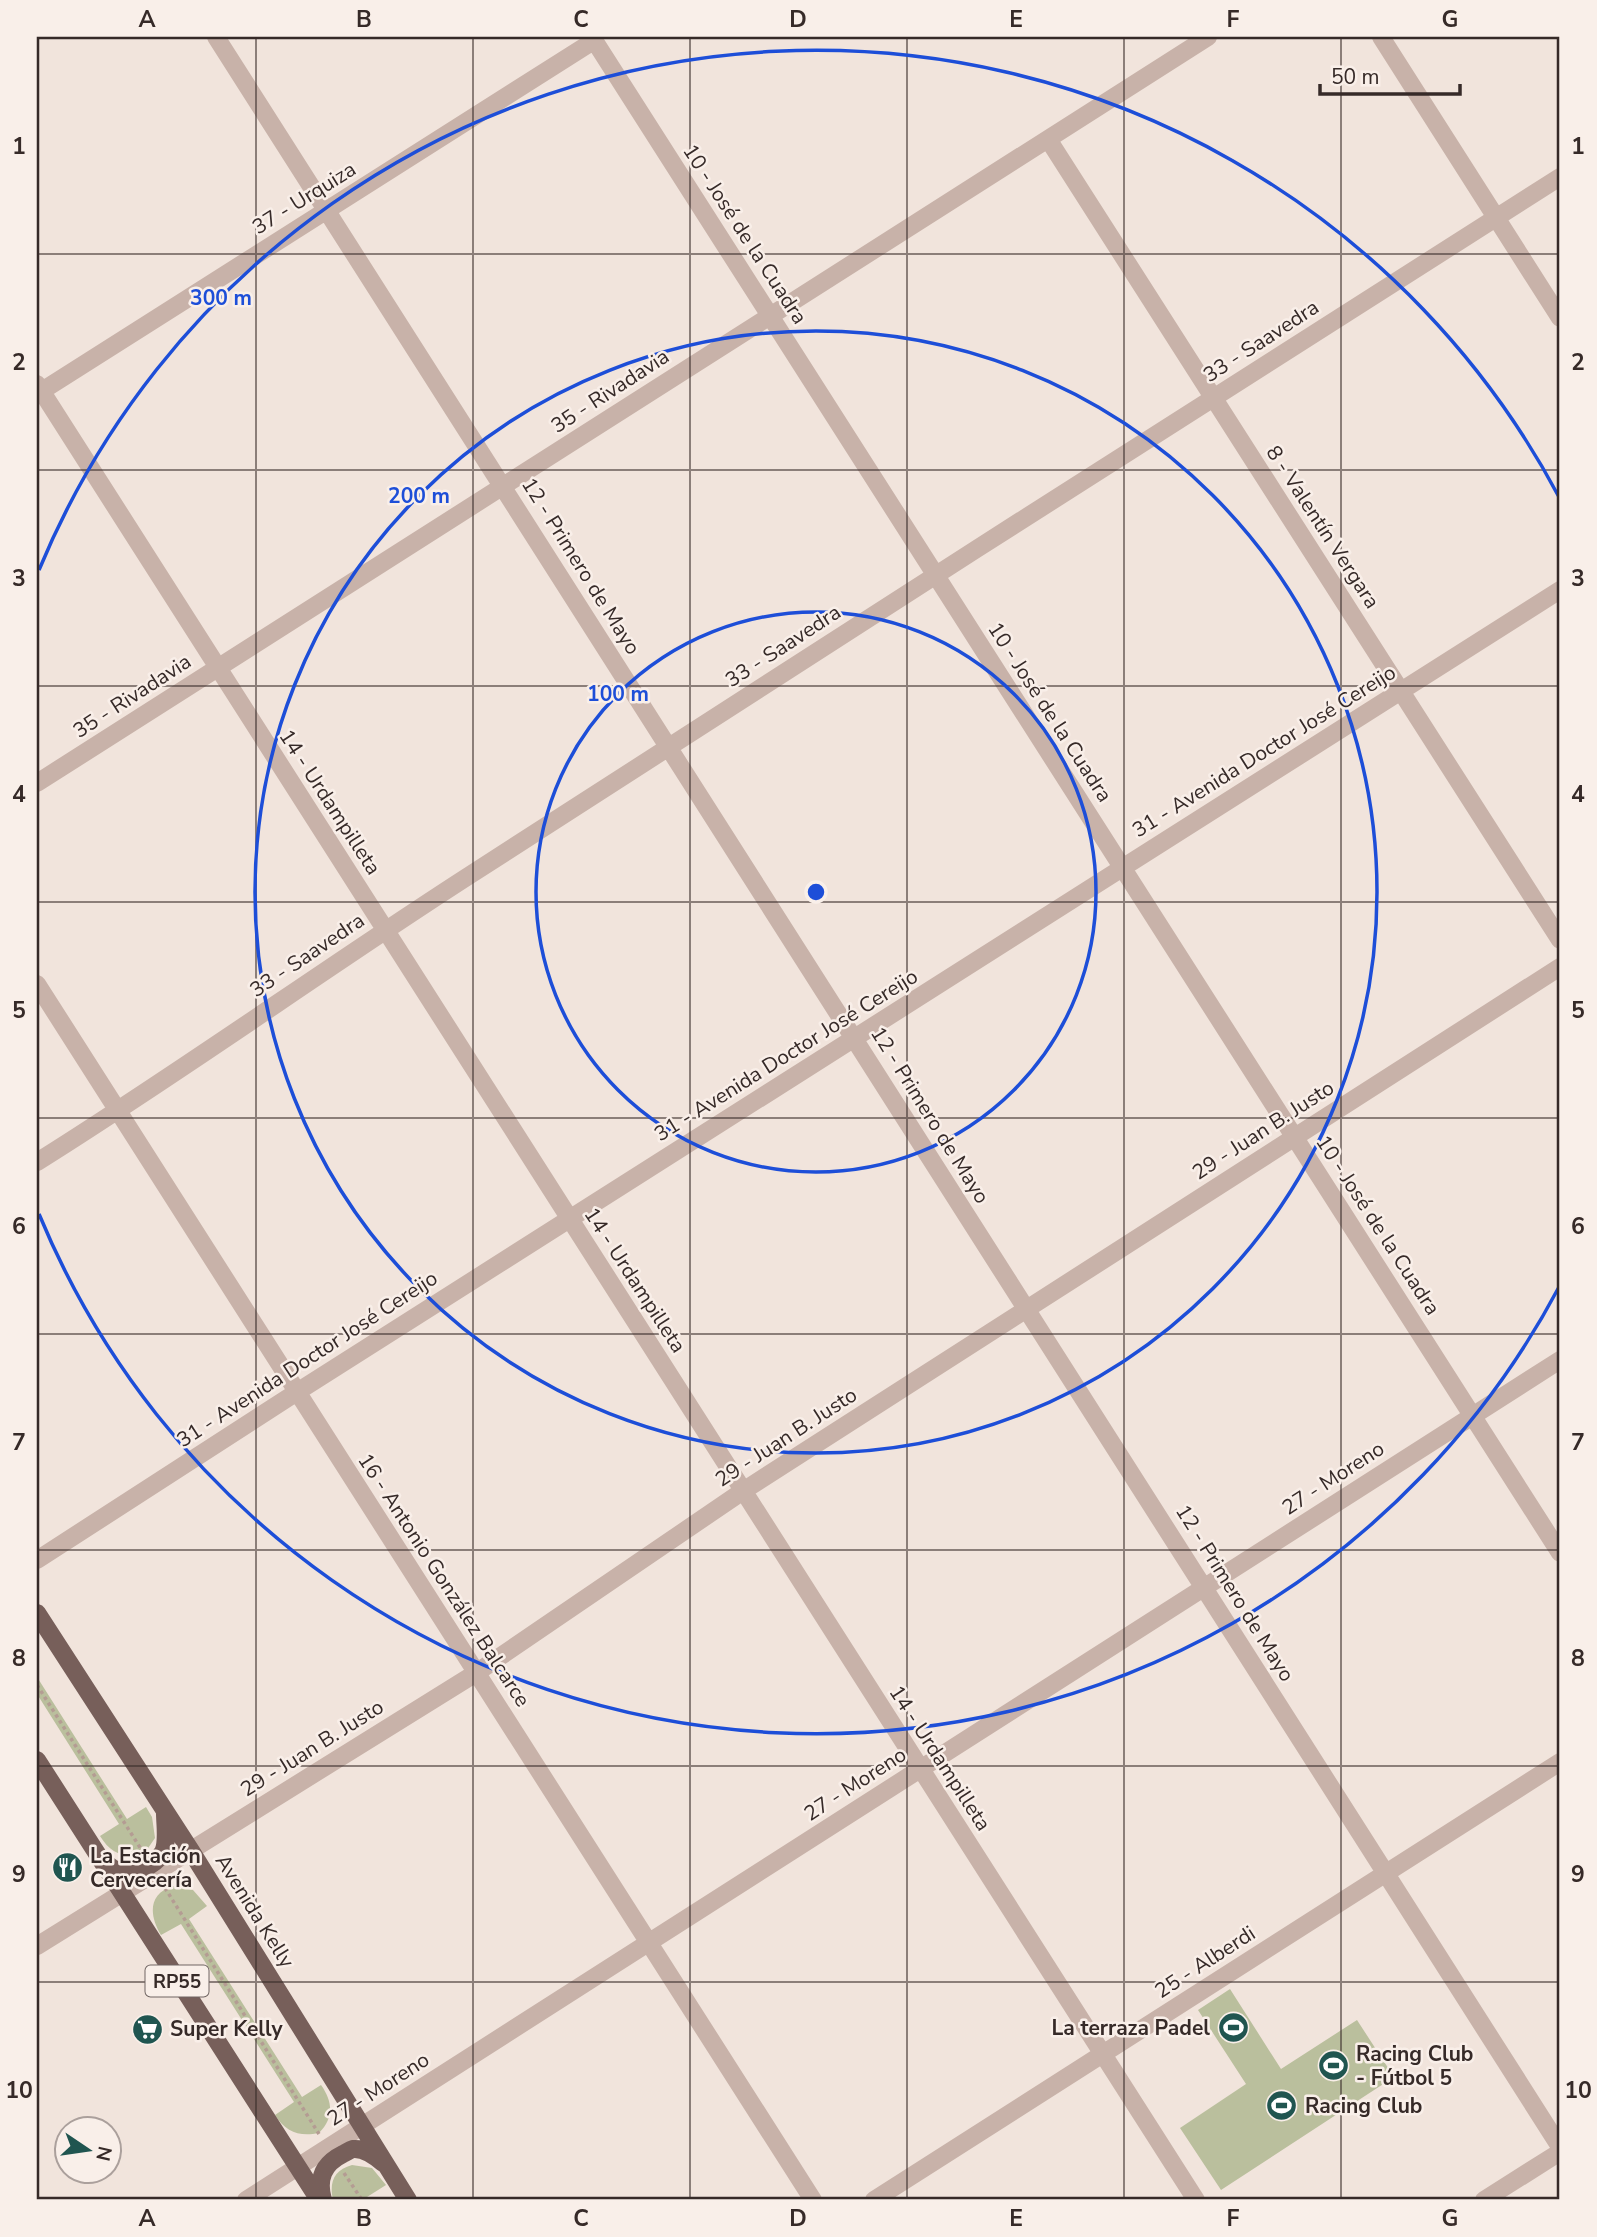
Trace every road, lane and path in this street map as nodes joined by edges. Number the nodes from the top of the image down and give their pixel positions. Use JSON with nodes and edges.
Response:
{"nodes":[{"id":1,"x":216,"y":37,"type":"edge"},
{"id":2,"x":1208,"y":37,"type":"edge"},
{"id":3,"x":1381,"y":37,"type":"edge"},
{"id":4,"x":594,"y":39,"type":"edge"},
{"id":5,"x":1048,"y":139,"type":"junction"},
{"id":6,"x":1560,"y":177,"type":"edge"},
{"id":7,"x":327,"y":210,"type":"junction"},
{"id":8,"x":1496,"y":218,"type":"junction"},
{"id":9,"x":771,"y":316,"type":"junction"},
{"id":10,"x":1560,"y":318,"type":"edge"},
{"id":11,"x":38,"y":390,"type":"edge"},
{"id":12,"x":1214,"y":398,"type":"junction"},
{"id":13,"x":503,"y":486,"type":"junction"},
{"id":14,"x":936,"y":575,"type":"junction"},
{"id":15,"x":1560,"y":590,"type":"edge"},
{"id":16,"x":218,"y":668,"type":"junction"},
{"id":17,"x":1401,"y":691,"type":"junction"},
{"id":18,"x":668,"y":746,"type":"junction"},
{"id":19,"x":37,"y":783,"type":"edge"},
{"id":20,"x":1123,"y":868,"type":"junction"},
{"id":21,"x":385,"y":929,"type":"junction"},
{"id":22,"x":1560,"y":940,"type":"edge"},
{"id":23,"x":1560,"y":967,"type":"edge"},
{"id":24,"x":37,"y":984,"type":"edge"},
{"id":25,"x":854,"y":1038,"type":"junction"},
{"id":26,"x":118,"y":1111,"type":"junction"},
{"id":27,"x":1295,"y":1137,"type":"junction"},
{"id":28,"x":37,"y":1161,"type":"edge"},
{"id":29,"x":570,"y":1219,"type":"junction"},
{"id":30,"x":1026,"y":1308,"type":"junction"},
{"id":31,"x":1560,"y":1360,"type":"edge"},
{"id":32,"x":297,"y":1392,"type":"junction"},
{"id":33,"x":1473,"y":1416,"type":"junction"},
{"id":34,"x":743,"y":1491,"type":"junction"},
{"id":35,"x":1560,"y":1553,"type":"edge"},
{"id":36,"x":37,"y":1560,"type":"edge"},
{"id":37,"x":1204,"y":1588,"type":"junction"},
{"id":38,"x":37,"y":1613,"type":"edge"},
{"id":39,"x":476,"y":1673,"type":"junction"},
{"id":40,"x":37,"y":1685,"type":"edge"},
{"id":41,"x":37,"y":1760,"type":"edge"},
{"id":42,"x":1560,"y":1762,"type":"edge"},
{"id":43,"x":920,"y":1769,"type":"junction"},
{"id":44,"x":165,"y":1811,"type":"junction"},
{"id":45,"x":191,"y":1851,"type":"junction"},
{"id":46,"x":96,"y":1854,"type":"junction"},
{"id":47,"x":153,"y":1869,"type":"junction"},
{"id":48,"x":1386,"y":1873,"type":"junction"},
{"id":49,"x":121,"y":1894,"type":"junction"},
{"id":50,"x":649,"y":1943,"type":"junction"},
{"id":51,"x":37,"y":1946,"type":"edge"},
{"id":52,"x":1102,"y":2054,"type":"junction"},
{"id":53,"x":362,"y":2126,"type":"junction"},
{"id":54,"x":328,"y":2148,"type":"junction"},
{"id":55,"x":1560,"y":2150,"type":"edge"},
{"id":56,"x":298,"y":2167,"type":"junction"},
{"id":57,"x":388,"y":2168,"type":"junction"},
{"id":58,"x":246,"y":2200,"type":"edge"},
{"id":59,"x":321,"y":2200,"type":"edge"},
{"id":60,"x":408,"y":2200,"type":"edge"},
{"id":61,"x":813,"y":2200,"type":"edge"},
{"id":62,"x":874,"y":2200,"type":"edge"},
{"id":63,"x":1195,"y":2200,"type":"edge"},
{"id":64,"x":1484,"y":2200,"type":"edge"}],
"edges":[{"from":1,"to":7,"type":"street","name":"12 - Primero de Mayo"},
{"from":2,"to":5,"type":"street","name":"35 - Rivadavia"},
{"from":3,"to":8,"type":"street"},
{"from":4,"to":7,"type":"street","name":"37 - Urquiza"},
{"from":4,"to":9,"type":"street","name":"10 - José de la Cuadra"},
{"from":5,"to":9,"type":"street","name":"35 - Rivadavia"},
{"from":5,"to":12,"type":"street","name":"8 - Valentín Vergara"},
{"from":6,"to":8,"type":"street","name":"33 - Saavedra"},
{"from":7,"to":11,"type":"street","name":"37 - Urquiza"},
{"from":7,"to":13,"type":"street","name":"12 - Primero de Mayo"},
{"from":8,"to":10,"type":"street"},
{"from":8,"to":12,"type":"street","name":"33 - Saavedra"},
{"from":9,"to":13,"type":"street","name":"35 - Rivadavia"},
{"from":9,"to":14,"type":"street","name":"10 - José de la Cuadra"},
{"from":11,"to":16,"type":"street","name":"14 - Urdampilleta"},
{"from":12,"to":14,"type":"street","name":"33 - Saavedra"},
{"from":12,"to":17,"type":"street","name":"8 - Valentín Vergara"},
{"from":13,"to":16,"type":"street","name":"35 - Rivadavia"},
{"from":13,"to":18,"type":"street","name":"12 - Primero de Mayo"},
{"from":14,"to":18,"type":"street","name":"33 - Saavedra"},
{"from":14,"to":20,"type":"street","name":"10 - José de la Cuadra"},
{"from":15,"to":17,"type":"street","name":"31 - Avenida Doctor José Cereijo"},
{"from":16,"to":19,"type":"street","name":"35 - Rivadavia"},
{"from":16,"to":21,"type":"street","name":"14 - Urdampilleta"},
{"from":17,"to":20,"type":"street","name":"31 - Avenida Doctor José Cereijo"},
{"from":17,"to":22,"type":"street","name":"8 - Valentín Vergara"},
{"from":18,"to":21,"type":"street","name":"33 - Saavedra"},
{"from":18,"to":25,"type":"street","name":"12 - Primero de Mayo"},
{"from":20,"to":25,"type":"street","name":"31 - Avenida Doctor José Cereijo"},
{"from":20,"to":27,"type":"street","name":"10 - José de la Cuadra"},
{"from":21,"to":26,"type":"street","name":"33 - Saavedra"},
{"from":21,"to":29,"type":"street","name":"14 - Urdampilleta"},
{"from":23,"to":27,"type":"street","name":"29 - Juan B. Justo"},
{"from":24,"to":26,"type":"street","name":"16 - Antonio González Balcarce"},
{"from":25,"to":29,"type":"street","name":"31 - Avenida Doctor José Cereijo"},
{"from":25,"to":30,"type":"street","name":"12 - Primero de Mayo"},
{"from":26,"to":28,"type":"street","name":"33 - Saavedra"},
{"from":26,"to":32,"type":"street","name":"16 - Antonio González Balcarce"},
{"from":27,"to":30,"type":"street","name":"29 - Juan B. Justo"},
{"from":27,"to":33,"type":"street","name":"10 - José de la Cuadra"},
{"from":29,"to":32,"type":"street","name":"31 - Avenida Doctor José Cereijo"},
{"from":29,"to":34,"type":"street","name":"14 - Urdampilleta"},
{"from":30,"to":34,"type":"street","name":"29 - Juan B. Justo"},
{"from":30,"to":37,"type":"street","name":"12 - Primero de Mayo"},
{"from":31,"to":33,"type":"street","name":"27 - Moreno"},
{"from":32,"to":36,"type":"street","name":"31 - Avenida Doctor José Cereijo"},
{"from":32,"to":39,"type":"street","name":"16 - Antonio González Balcarce"},
{"from":33,"to":35,"type":"street","name":"10 - José de la Cuadra"},
{"from":33,"to":37,"type":"street","name":"27 - Moreno"},
{"from":34,"to":39,"type":"street","name":"29 - Juan B. Justo"},
{"from":34,"to":43,"type":"street","name":"14 - Urdampilleta"},
{"from":37,"to":43,"type":"street","name":"27 - Moreno"},
{"from":37,"to":48,"type":"street","name":"12 - Primero de Mayo"},
{"from":38,"to":44,"type":"main road","name":"Avenida Kelly"},
{"from":39,"to":45,"type":"street","name":"29 - Juan B. Justo"},
{"from":39,"to":50,"type":"street","name":"16 - Antonio González Balcarce"},
{"from":40,"to":47,"type":"path"},
{"from":41,"to":46,"type":"main road","number":"RP55"},
{"from":42,"to":48,"type":"street","name":"25 - Alberdi"},
{"from":43,"to":50,"type":"street","name":"27 - Moreno"},
{"from":43,"to":52,"type":"street","name":"14 - Urdampilleta"},
{"from":44,"to":45,"type":"main road","name":"Avenida Kelly"},
{"from":44,"to":47,"type":"main road"},
{"from":45,"to":47,"type":"street","name":"29 - Juan B. Justo"},
{"from":45,"to":53,"type":"main road","name":"Avenida Kelly"},
{"from":46,"to":47,"type":"main road"},
{"from":46,"to":49,"type":"main road","number":"RP55"},
{"from":47,"to":49,"type":"street","name":"29 - Juan B. Justo"},
{"from":47,"to":54,"type":"path"},
{"from":48,"to":52,"type":"street","name":"25 - Alberdi"},
{"from":48,"to":55,"type":"street","name":"12 - Primero de Mayo"},
{"from":49,"to":51,"type":"street","name":"29 - Juan B. Justo"},
{"from":49,"to":56,"type":"main road","number":"RP55"},
{"from":50,"to":53,"type":"street","name":"27 - Moreno"},
{"from":50,"to":61,"type":"street","name":"16 - Antonio González Balcarce"},
{"from":52,"to":62,"type":"street","name":"25 - Alberdi"},
{"from":52,"to":63,"type":"street","name":"14 - Urdampilleta"},
{"from":53,"to":54,"type":"street","name":"27 - Moreno"},
{"from":53,"to":57,"type":"main road","name":"Avenida Kelly"},
{"from":54,"to":56,"type":"street","name":"27 - Moreno"},
{"from":55,"to":64,"type":"street"},
{"from":56,"to":58,"type":"street","name":"27 - Moreno"},
{"from":56,"to":59,"type":"main road","number":"RP55"},
{"from":57,"to":59,"type":"main road"},
{"from":57,"to":60,"type":"main road","name":"Avenida Kelly"}]}
